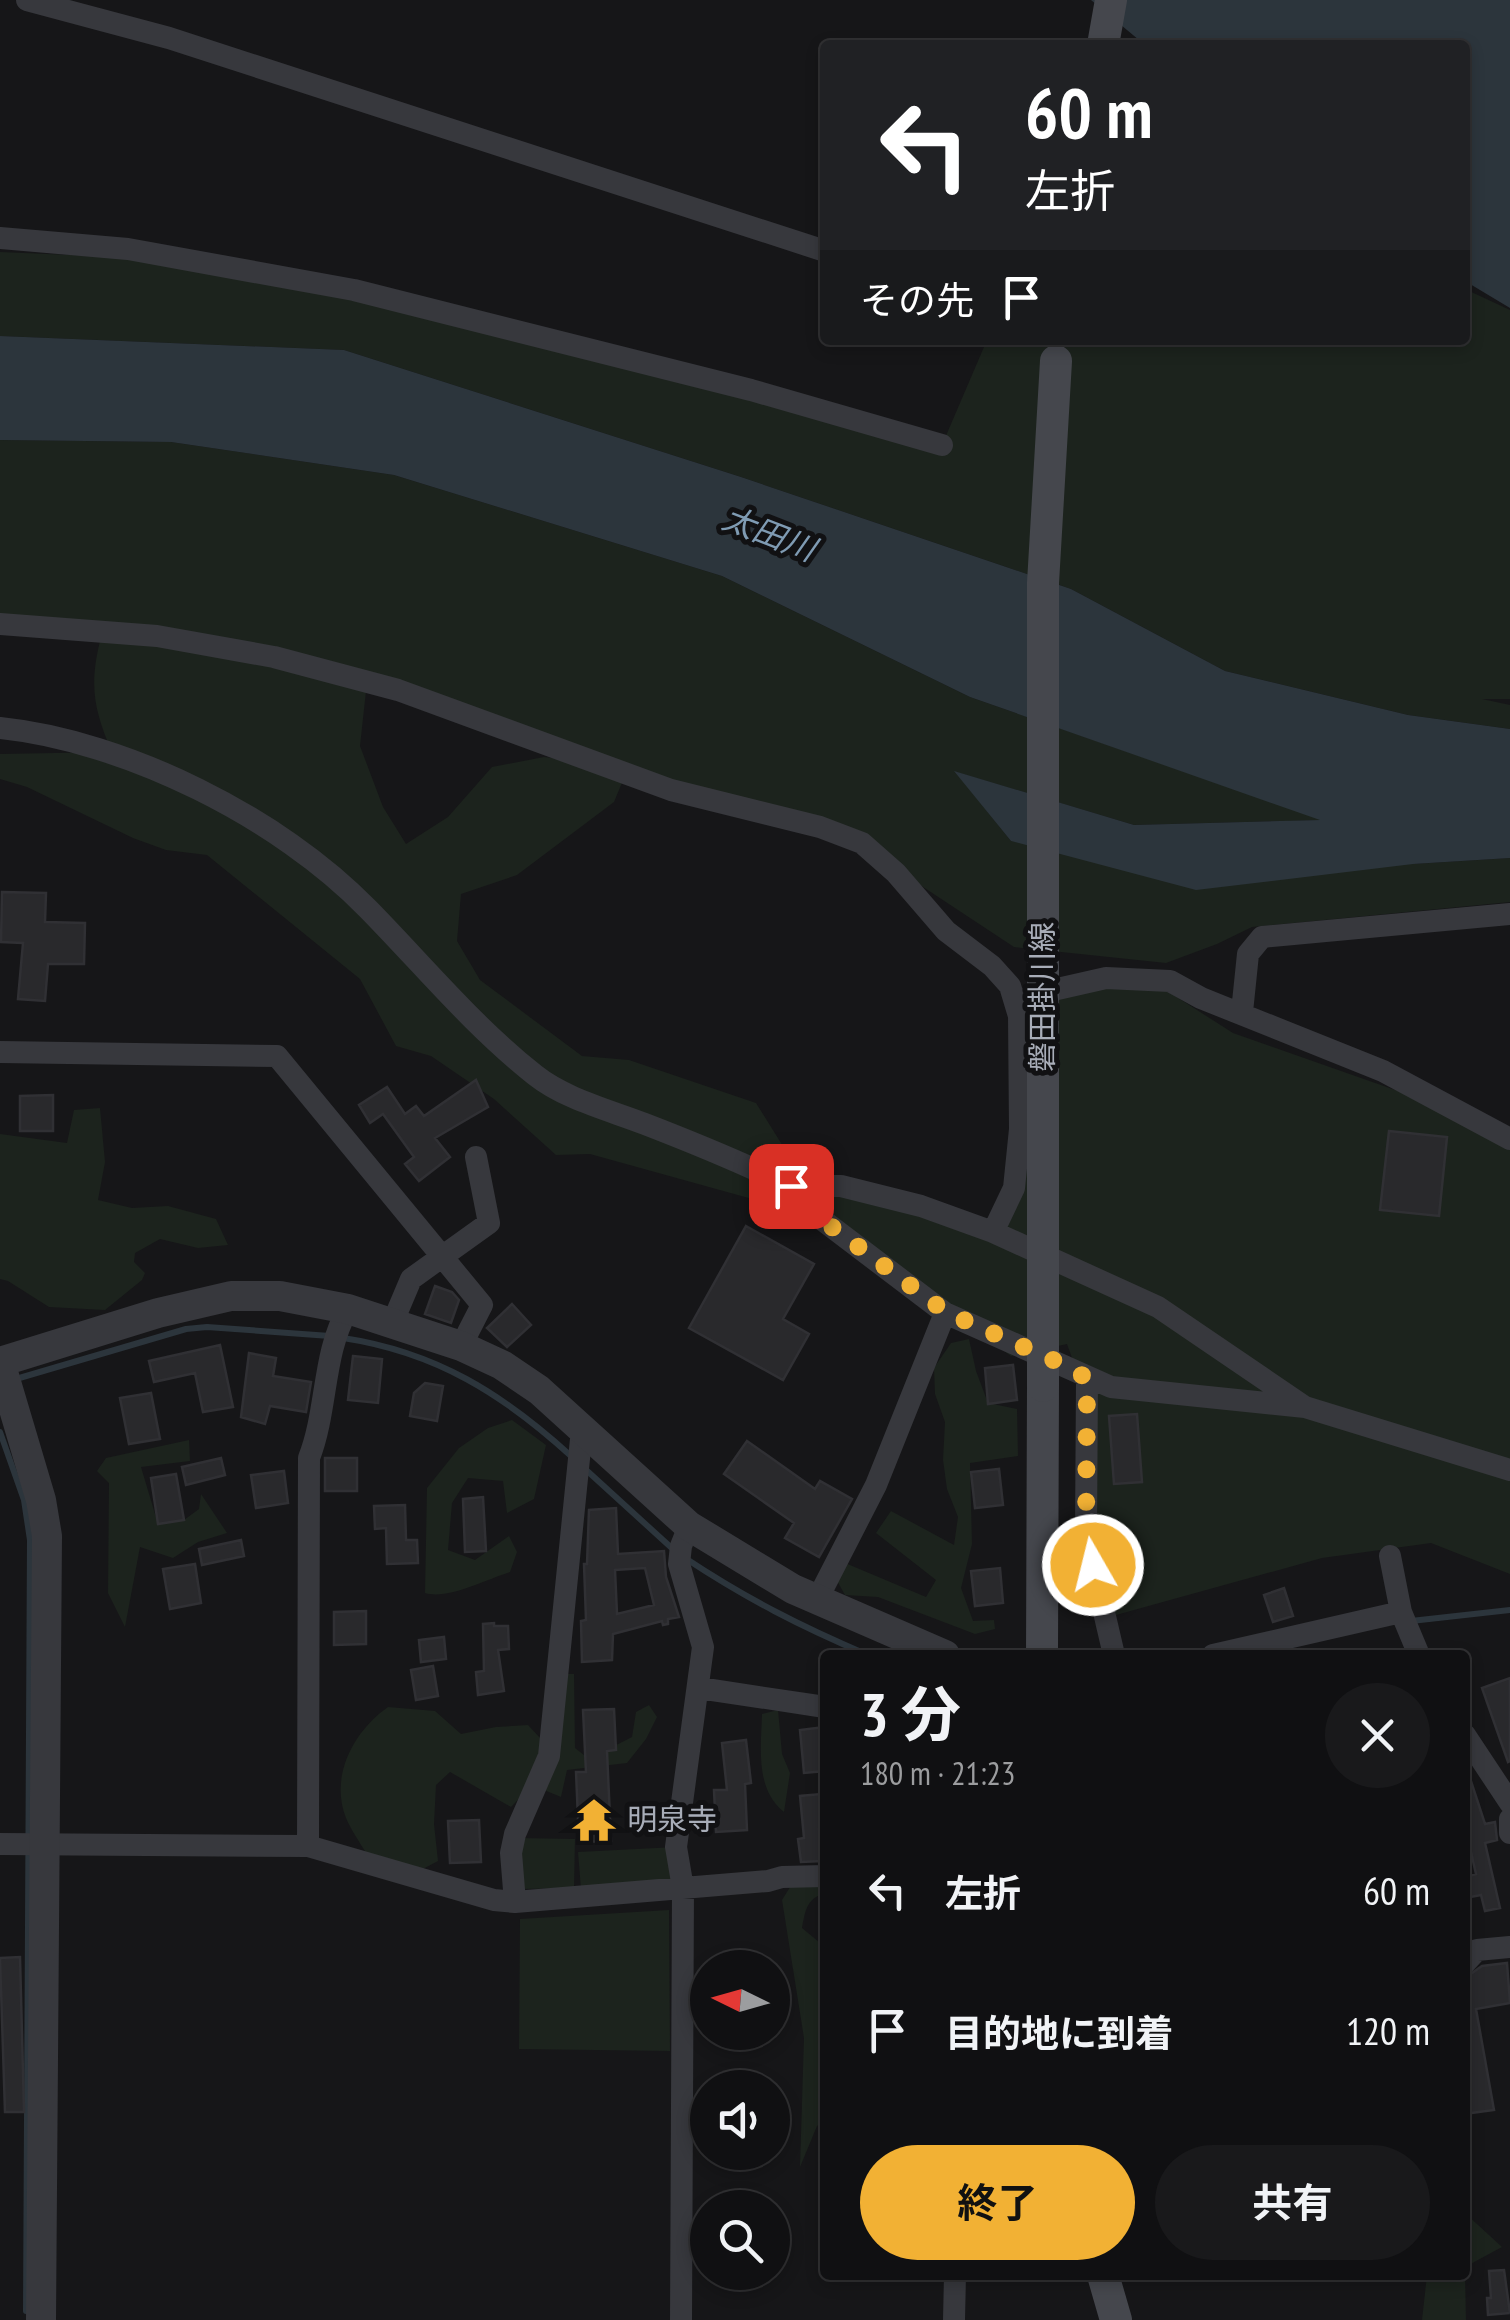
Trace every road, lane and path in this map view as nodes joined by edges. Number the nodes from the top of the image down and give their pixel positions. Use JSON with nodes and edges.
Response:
{"nodes":[{"id":1,"x":27,"y":0,"type":"edge"},
{"id":2,"x":1111,"y":0,"type":"edge"},
{"id":3,"x":1104,"y":40,"type":"edge"},
{"id":4,"x":0,"y":238,"type":"edge"},
{"id":5,"x":820,"y":249,"type":"edge"},
{"id":6,"x":1057,"y":350,"type":"edge"},
{"id":7,"x":942,"y":445,"type":"dead end"},
{"id":8,"x":0,"y":624,"type":"edge"},
{"id":9,"x":0,"y":728,"type":"edge"},
{"id":10,"x":1510,"y":914,"type":"edge"},
{"id":11,"x":1014,"y":999,"type":"junction"},
{"id":12,"x":1242,"y":1012,"type":"junction"},
{"id":13,"x":0,"y":1052,"type":"edge"},
{"id":14,"x":1510,"y":1139,"type":"edge"},
{"id":15,"x":476,"y":1157,"type":"dead end"},
{"id":16,"x":812,"y":1196,"type":"junction"},
{"id":17,"x":994,"y":1232,"type":"junction"},
{"id":18,"x":443,"y":1257,"type":"junction"},
{"id":19,"x":348,"y":1309,"type":"junction"},
{"id":20,"x":946,"y":1312,"type":"junction"},
{"id":21,"x":392,"y":1324,"type":"junction"},
{"id":22,"x":461,"y":1346,"type":"junction"},
{"id":23,"x":0,"y":1362,"type":"edge"},
{"id":24,"x":1087,"y":1378,"type":"junction"},
{"id":25,"x":1306,"y":1407,"type":"junction"},
{"id":26,"x":582,"y":1429,"type":"junction"},
{"id":27,"x":1510,"y":1470,"type":"edge"},
{"id":28,"x":690,"y":1526,"type":"junction"},
{"id":29,"x":1390,"y":1556,"type":"dead end"},
{"id":30,"x":817,"y":1600,"type":"junction"},
{"id":31,"x":1401,"y":1612,"type":"junction"},
{"id":32,"x":933,"y":1650,"type":"edge"},
{"id":33,"x":1042,"y":1650,"type":"edge"},
{"id":34,"x":1113,"y":1650,"type":"edge"},
{"id":35,"x":1235,"y":1650,"type":"edge"},
{"id":36,"x":1417,"y":1650,"type":"edge"},
{"id":37,"x":699,"y":1688,"type":"junction"},
{"id":38,"x":820,"y":1706,"type":"edge"},
{"id":39,"x":1470,"y":1743,"type":"edge"},
{"id":40,"x":1510,"y":1803,"type":"edge"},
{"id":41,"x":1510,"y":1820,"type":"edge"},
{"id":42,"x":1510,"y":1833,"type":"edge"},
{"id":43,"x":0,"y":1844,"type":"edge"},
{"id":44,"x":46,"y":1846,"type":"junction"},
{"id":45,"x":308,"y":1846,"type":"junction"},
{"id":46,"x":820,"y":1876,"type":"edge"},
{"id":47,"x":683,"y":1888,"type":"junction"},
{"id":48,"x":516,"y":1902,"type":"junction"},
{"id":49,"x":1510,"y":1947,"type":"edge"},
{"id":50,"x":1470,"y":1957,"type":"edge"},
{"id":51,"x":955,"y":2280,"type":"edge"},
{"id":52,"x":1104,"y":2280,"type":"edge"},
{"id":53,"x":40,"y":2320,"type":"edge"},
{"id":54,"x":681,"y":2320,"type":"edge"},
{"id":55,"x":954,"y":2320,"type":"edge"},
{"id":56,"x":1116,"y":2320,"type":"edge"}],
"edges":[{"from":1,"to":5,"type":"street"},
{"from":2,"to":3,"type":"main road"},
{"from":4,"to":7,"type":"street"},
{"from":6,"to":33,"type":"main road","name":"磐田掛川線","bridge":true},
{"from":8,"to":11,"type":"street"},
{"from":9,"to":16,"type":"street"},
{"from":10,"to":12,"type":"street"},
{"from":11,"to":12,"type":"street"},
{"from":11,"to":17,"type":"street"},
{"from":12,"to":14,"type":"street"},
{"from":13,"to":18,"type":"street"},
{"from":15,"to":18,"type":"street"},
{"from":16,"to":17,"type":"street"},
{"from":16,"to":20,"type":"street"},
{"from":17,"to":25,"type":"street"},
{"from":18,"to":21,"type":"street"},
{"from":18,"to":22,"type":"street"},
{"from":19,"to":21,"type":"street"},
{"from":19,"to":23,"type":"street"},
{"from":19,"to":45,"type":"street"},
{"from":20,"to":24,"type":"street"},
{"from":20,"to":30,"type":"street"},
{"from":21,"to":22,"type":"street"},
{"from":22,"to":26,"type":"street"},
{"from":23,"to":44,"type":"street"},
{"from":24,"to":25,"type":"street"},
{"from":24,"to":34,"type":"street"},
{"from":25,"to":27,"type":"street"},
{"from":26,"to":28,"type":"street"},
{"from":26,"to":48,"type":"street"},
{"from":28,"to":30,"type":"street"},
{"from":28,"to":37,"type":"street"},
{"from":29,"to":31,"type":"street"},
{"from":30,"to":32,"type":"street"},
{"from":31,"to":35,"type":"street"},
{"from":31,"to":36,"type":"street"},
{"from":37,"to":38,"type":"street"},
{"from":37,"to":47,"type":"street"},
{"from":39,"to":40,"type":"street"},
{"from":41,"to":42,"type":"street"},
{"from":43,"to":44,"type":"street"},
{"from":44,"to":45,"type":"street"},
{"from":44,"to":53,"type":"street"},
{"from":45,"to":48,"type":"street"},
{"from":46,"to":47,"type":"street"},
{"from":47,"to":48,"type":"street"},
{"from":47,"to":54,"type":"street"},
{"from":49,"to":50,"type":"street"},
{"from":51,"to":55,"type":"street"},
{"from":52,"to":56,"type":"main road"}]}
